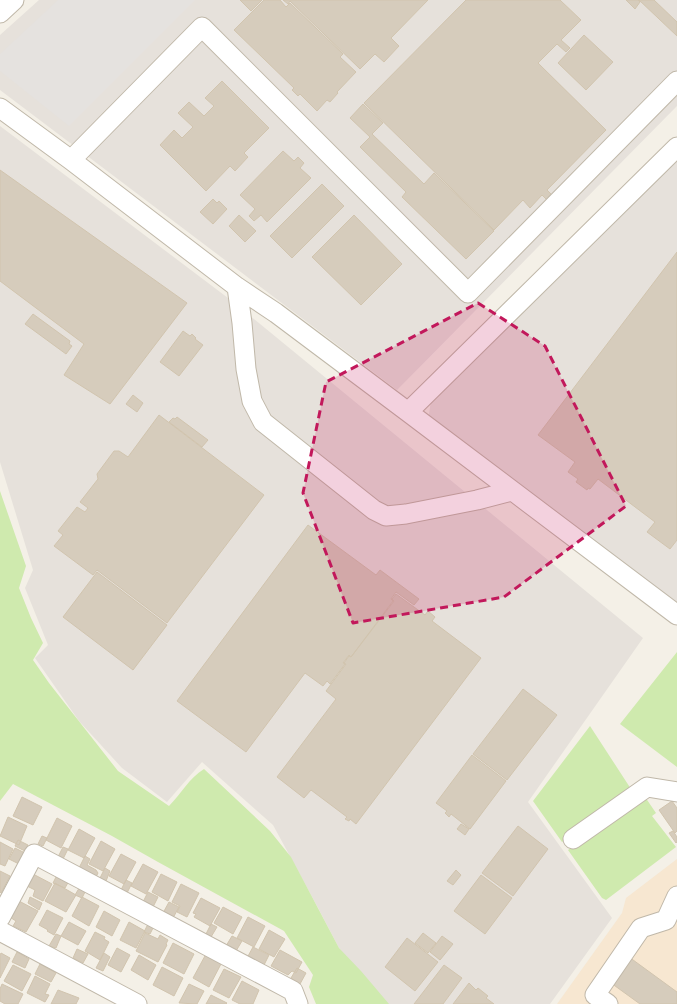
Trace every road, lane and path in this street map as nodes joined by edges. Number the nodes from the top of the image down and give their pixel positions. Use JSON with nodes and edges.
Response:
{"nodes":[{"id":1,"x":14,"y":0,"type":"edge"},
{"id":2,"x":0,"y":13,"type":"edge"},
{"id":3,"x":677,"y":81,"type":"edge"},
{"id":4,"x":0,"y":108,"type":"edge"},
{"id":5,"x":677,"y":147,"type":"edge"},
{"id":6,"x":72,"y":160,"type":"junction"},
{"id":7,"x":237,"y":287,"type":"junction"},
{"id":8,"x":408,"y":412,"type":"junction"},
{"id":9,"x":512,"y":491,"type":"junction"},
{"id":10,"x":677,"y":615,"type":"edge"},
{"id":11,"x":677,"y":792,"type":"edge"},
{"id":12,"x":573,"y":839,"type":"dead end"},
{"id":13,"x":677,"y":896,"type":"edge"},
{"id":14,"x":0,"y":918,"type":"edge"},
{"id":15,"x":671,"y":924,"type":"edge"},
{"id":16,"x":0,"y":931,"type":"edge"},
{"id":17,"x":137,"y":1004,"type":"edge"},
{"id":18,"x":298,"y":1004,"type":"edge"},
{"id":19,"x":608,"y":1004,"type":"edge"}],
"edges":[{"from":1,"to":2,"type":"street"},
{"from":3,"to":6,"type":"street"},
{"from":4,"to":6,"type":"street"},
{"from":5,"to":8,"type":"street"},
{"from":6,"to":7,"type":"street"},
{"from":7,"to":8,"type":"street"},
{"from":7,"to":9,"type":"street"},
{"from":8,"to":9,"type":"street"},
{"from":9,"to":10,"type":"street"},
{"from":11,"to":12,"type":"street"},
{"from":13,"to":15,"type":"street"},
{"from":14,"to":18,"type":"street"},
{"from":15,"to":19,"type":"street"},
{"from":16,"to":17,"type":"street"}]}
